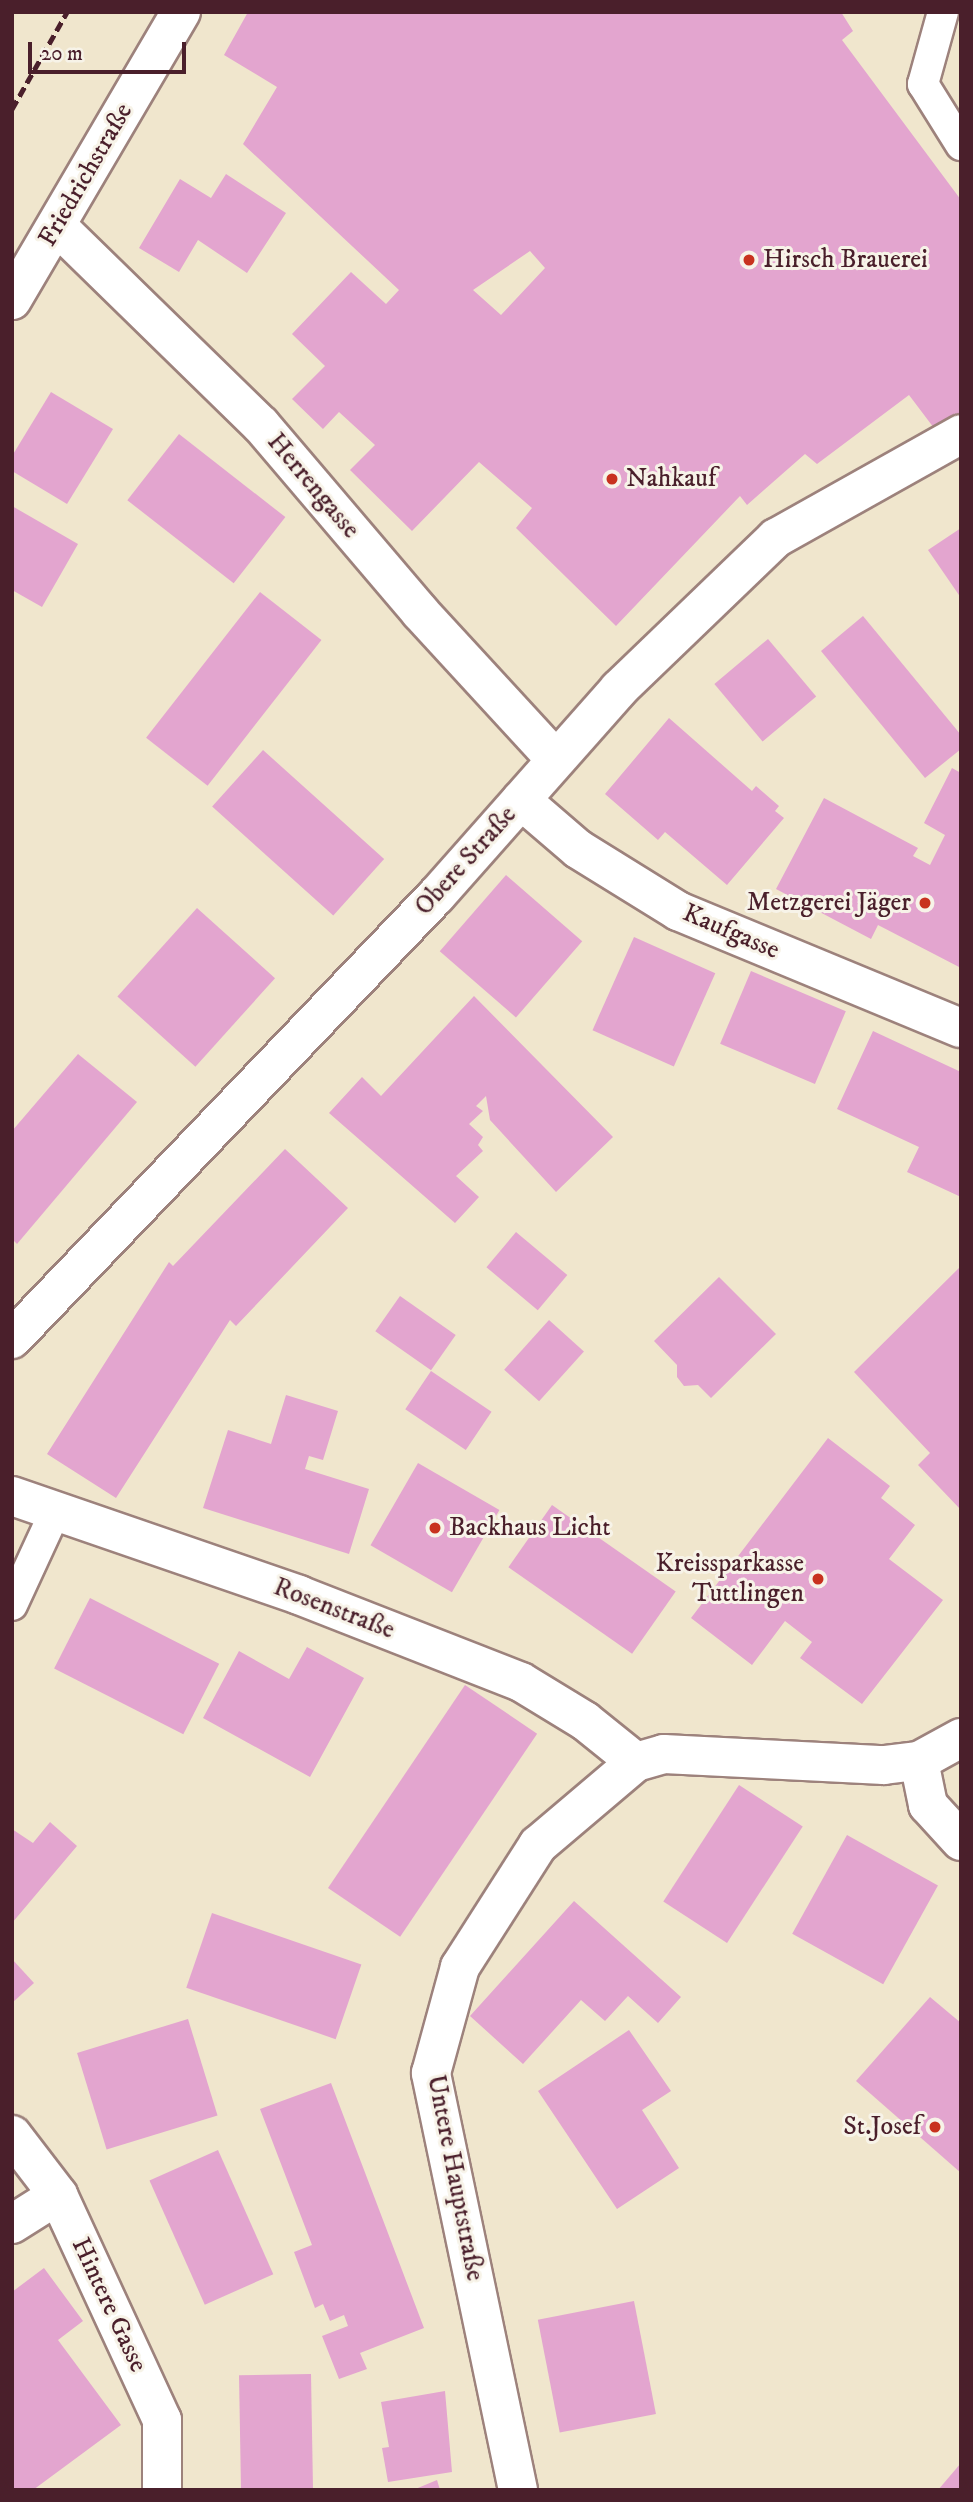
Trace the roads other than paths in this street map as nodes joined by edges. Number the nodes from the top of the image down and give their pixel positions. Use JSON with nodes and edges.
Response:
{"nodes":[{"id":1,"x":181,"y":12,"type":"edge"},
{"id":2,"x":943,"y":12,"type":"edge"},
{"id":3,"x":961,"y":145,"type":"edge"},
{"id":4,"x":57,"y":226,"type":"junction"},
{"id":5,"x":12,"y":300,"type":"edge"},
{"id":6,"x":961,"y":435,"type":"edge"},
{"id":7,"x":555,"y":759,"type":"junction"},
{"id":8,"x":521,"y":800,"type":"junction"},
{"id":9,"x":961,"y":1028,"type":"edge"},
{"id":10,"x":12,"y":1339,"type":"edge"},
{"id":11,"x":12,"y":1496,"type":"edge"},
{"id":12,"x":54,"y":1514,"type":"junction"},
{"id":13,"x":12,"y":1605,"type":"edge"},
{"id":14,"x":961,"y":1738,"type":"edge"},
{"id":15,"x":919,"y":1761,"type":"junction"},
{"id":16,"x":636,"y":1762,"type":"junction"},
{"id":17,"x":961,"y":1841,"type":"edge"},
{"id":18,"x":12,"y":2135,"type":"edge"},
{"id":19,"x":58,"y":2195,"type":"junction"},
{"id":20,"x":12,"y":2224,"type":"edge"},
{"id":21,"x":162,"y":2490,"type":"edge"},
{"id":22,"x":518,"y":2490,"type":"edge"}],
"edges":[{"from":1,"to":4,"type":"street","name":"Friedrichstraße"},
{"from":2,"to":3,"type":"lane"},
{"from":4,"to":5,"type":"street","name":"Friedrichstraße"},
{"from":4,"to":7,"type":"street","name":"Herrengasse"},
{"from":6,"to":7,"type":"street","name":"Obere Straße"},
{"from":7,"to":8,"type":"street","name":"Obere Straße"},
{"from":8,"to":9,"type":"street","name":"Kaufgasse"},
{"from":8,"to":10,"type":"street","name":"Obere Straße"},
{"from":11,"to":12,"type":"street","name":"Rosenstraße"},
{"from":12,"to":13,"type":"lane"},
{"from":12,"to":16,"type":"street","name":"Rosenstraße"},
{"from":14,"to":15,"type":"street","name":"Untere Hauptstraße"},
{"from":15,"to":16,"type":"street","name":"Untere Hauptstraße"},
{"from":15,"to":17,"type":"street"},
{"from":16,"to":22,"type":"street","name":"Untere Hauptstraße"},
{"from":18,"to":19,"type":"street","name":"Hintere Gasse"},
{"from":19,"to":20,"type":"street"},
{"from":19,"to":21,"type":"street","name":"Hintere Gasse"}]}
